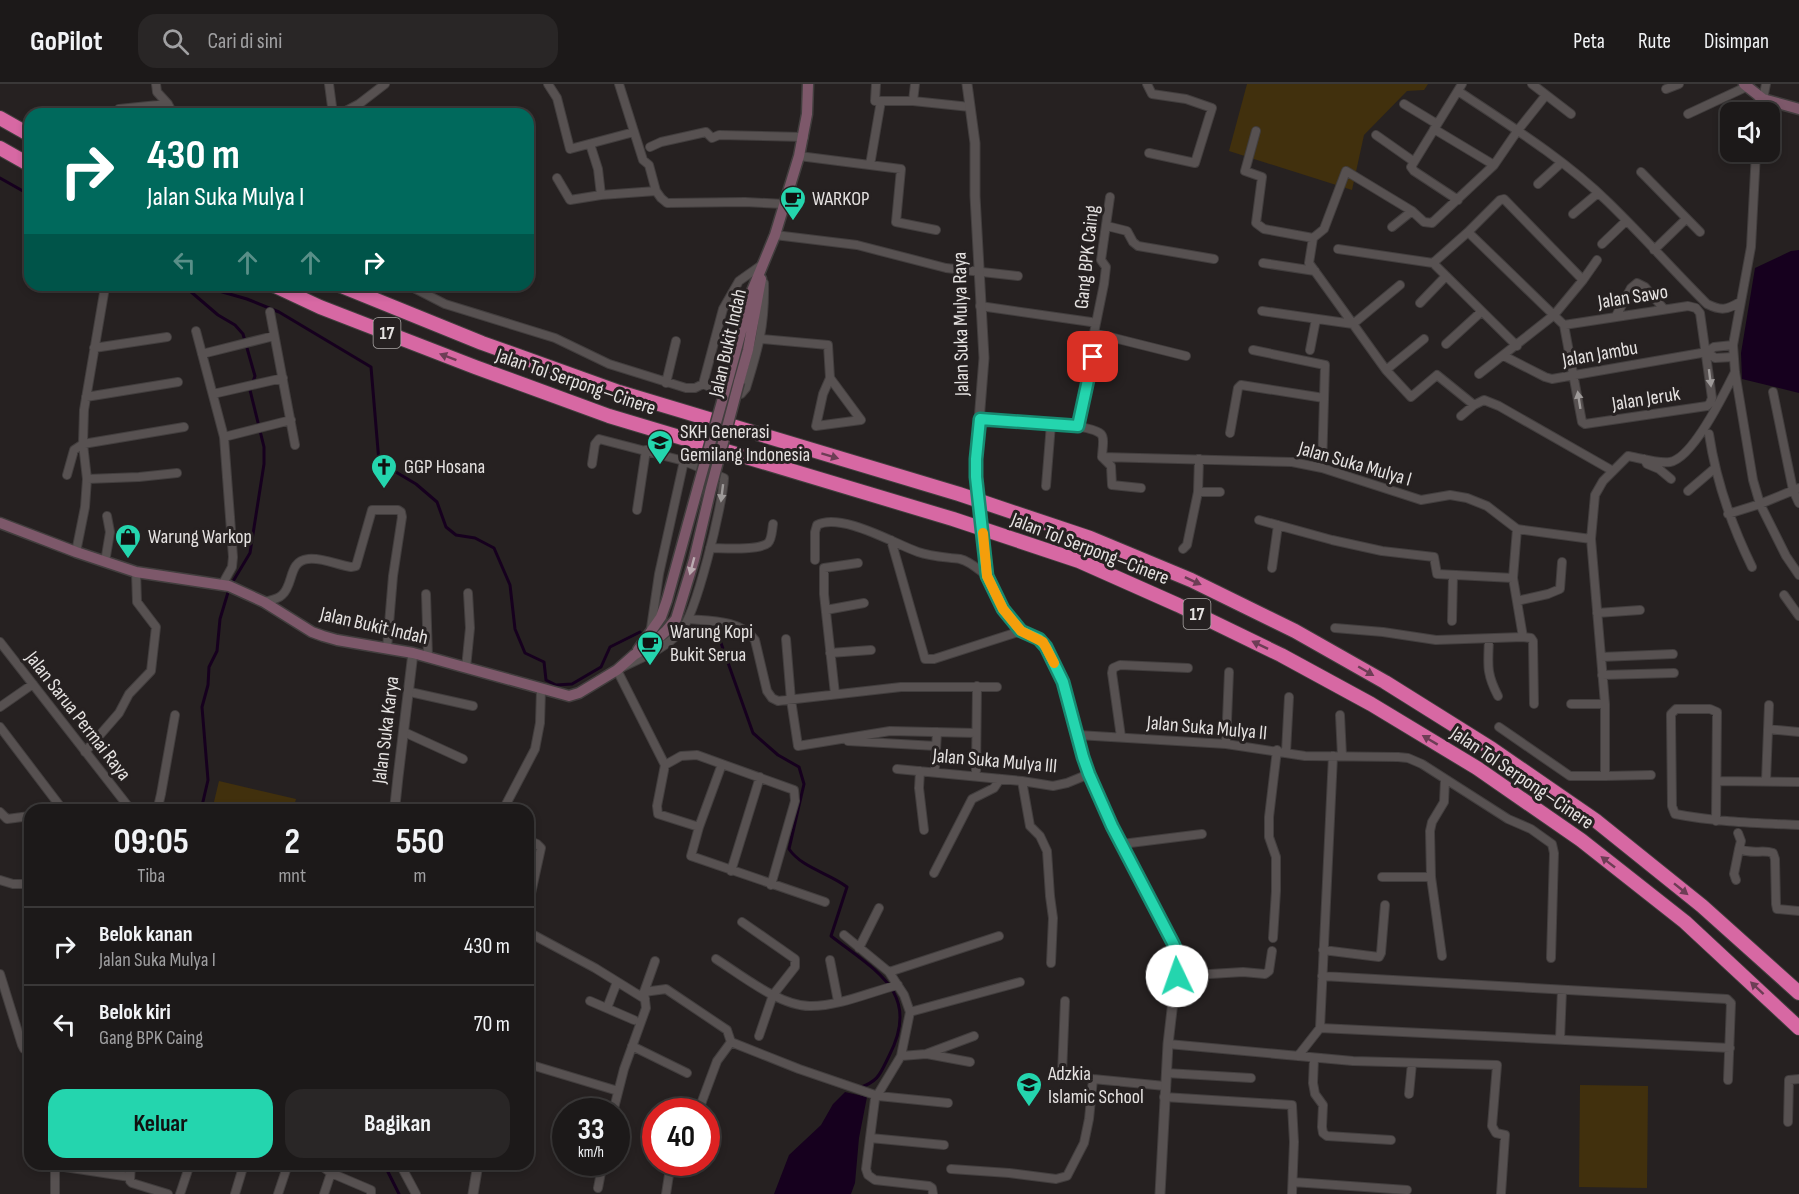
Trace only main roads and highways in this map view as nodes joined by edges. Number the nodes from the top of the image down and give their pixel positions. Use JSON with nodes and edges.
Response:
{"nodes":[{"id":1,"x":808,"y":84,"type":"edge"},
{"id":2,"x":1745,"y":86,"type":"edge"},
{"id":3,"x":1799,"y":109,"type":"edge"},
{"id":4,"x":0,"y":118,"type":"edge"},
{"id":5,"x":24,"y":132,"type":"edge"},
{"id":6,"x":0,"y":148,"type":"edge"},
{"id":7,"x":24,"y":162,"type":"edge"},
{"id":8,"x":286,"y":291,"type":"edge"},
{"id":9,"x":354,"y":291,"type":"edge"},
{"id":10,"x":734,"y":381,"type":"junction"},
{"id":11,"x":0,"y":523,"type":"edge"},
{"id":12,"x":634,"y":655,"type":"junction"},
{"id":13,"x":1799,"y":993,"type":"edge"},
{"id":14,"x":1799,"y":1028,"type":"edge"}],
"edges":[{"from":1,"to":10,"type":"main road","name":"Jalan Bukit Indah"},
{"from":2,"to":3,"type":"main road"},
{"from":4,"to":5,"type":"highway"},
{"from":6,"to":7,"type":"highway"},
{"from":14,"to":8,"type":"highway","name":"Jalan Tol Serpong–Cinere","number":"17","one_way":true},
{"from":9,"to":13,"type":"highway","name":"Jalan Tol Serpong–Cinere","number":"17","one_way":true},
{"from":10,"to":12,"type":"main road","name":"Jalan Bukit Indah","bridge":true},
{"from":10,"to":12,"type":"main road","name":"Jalan Bukit Indah","one_way":true,"bridge":true},
{"from":11,"to":12,"type":"main road","name":"Jalan Bukit Indah"}]}
